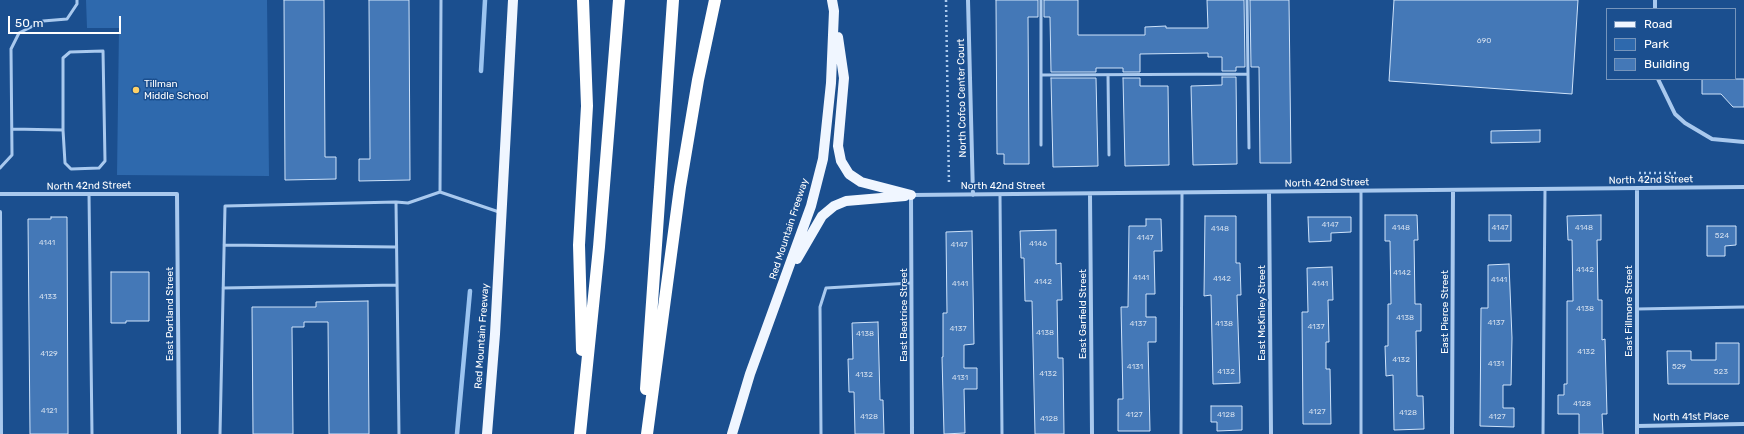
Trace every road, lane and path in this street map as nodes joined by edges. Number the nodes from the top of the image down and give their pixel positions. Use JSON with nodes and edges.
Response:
{"nodes":[{"id":1,"x":77,"y":0,"type":"edge"},
{"id":2,"x":441,"y":0,"type":"edge"},
{"id":3,"x":514,"y":0,"type":"edge"},
{"id":4,"x":583,"y":0,"type":"edge"},
{"id":5,"x":619,"y":0,"type":"edge"},
{"id":6,"x":673,"y":0,"type":"edge"},
{"id":7,"x":715,"y":0,"type":"edge"},
{"id":8,"x":832,"y":0,"type":"edge"},
{"id":9,"x":946,"y":0,"type":"edge"},
{"id":10,"x":968,"y":0,"type":"edge"},
{"id":11,"x":1040,"y":0,"type":"edge"},
{"id":12,"x":1247,"y":0,"type":"edge"},
{"id":13,"x":834,"y":11,"type":"junction"},
{"id":14,"x":1248,"y":74,"type":"junction"},
{"id":15,"x":1041,"y":75,"type":"junction"},
{"id":16,"x":1108,"y":75,"type":"junction"},
{"id":17,"x":1658,"y":80,"type":"edge"},
{"id":18,"x":12,"y":129,"type":"junction"},
{"id":19,"x":64,"y":130,"type":"junction"},
{"id":20,"x":1744,"y":142,"type":"edge"},
{"id":21,"x":1041,"y":145,"type":"dead end"},
{"id":22,"x":1250,"y":148,"type":"dead end"},
{"id":23,"x":1109,"y":155,"type":"dead end"},
{"id":24,"x":0,"y":168,"type":"edge"},
{"id":25,"x":1639,"y":173,"type":"dead end"},
{"id":26,"x":1676,"y":173,"type":"dead end"},
{"id":27,"x":1744,"y":187,"type":"edge"},
{"id":28,"x":1637,"y":188,"type":"junction"},
{"id":29,"x":1545,"y":189,"type":"junction"},
{"id":30,"x":1453,"y":190,"type":"junction"},
{"id":31,"x":1361,"y":191,"type":"junction"},
{"id":32,"x":440,"y":192,"type":"junction"},
{"id":33,"x":1269,"y":192,"type":"junction"},
{"id":34,"x":1182,"y":193,"type":"junction"},
{"id":35,"x":0,"y":194,"type":"edge"},
{"id":36,"x":89,"y":194,"type":"junction"},
{"id":37,"x":177,"y":194,"type":"joint"},
{"id":38,"x":949,"y":194,"type":"junction"},
{"id":39,"x":1090,"y":194,"type":"junction"},
{"id":40,"x":911,"y":195,"type":"junction"},
{"id":41,"x":973,"y":195,"type":"junction"},
{"id":42,"x":1000,"y":195,"type":"junction"},
{"id":43,"x":396,"y":202,"type":"junction"},
{"id":44,"x":0,"y":212,"type":"edge"},
{"id":45,"x":502,"y":213,"type":"junction"},
{"id":46,"x":224,"y":245,"type":"junction"},
{"id":47,"x":396,"y":247,"type":"junction"},
{"id":48,"x":785,"y":278,"type":"junction"},
{"id":49,"x":911,"y":283,"type":"junction"},
{"id":50,"x":397,"y":285,"type":"junction"},
{"id":51,"x":223,"y":288,"type":"junction"},
{"id":52,"x":1744,"y":307,"type":"edge"},
{"id":53,"x":1637,"y":309,"type":"junction"},
{"id":54,"x":583,"y":402,"type":"junction"},
{"id":55,"x":1744,"y":424,"type":"edge"},
{"id":56,"x":1637,"y":426,"type":"junction"},
{"id":57,"x":1,"y":434,"type":"edge"},
{"id":58,"x":92,"y":434,"type":"edge"},
{"id":59,"x":179,"y":434,"type":"edge"},
{"id":60,"x":220,"y":434,"type":"edge"},
{"id":61,"x":399,"y":434,"type":"edge"},
{"id":62,"x":486,"y":434,"type":"edge"},
{"id":63,"x":580,"y":434,"type":"edge"},
{"id":64,"x":643,"y":434,"type":"edge"},
{"id":65,"x":647,"y":434,"type":"edge"},
{"id":66,"x":732,"y":434,"type":"edge"},
{"id":67,"x":821,"y":434,"type":"edge"},
{"id":68,"x":912,"y":434,"type":"edge"},
{"id":69,"x":1002,"y":434,"type":"edge"},
{"id":70,"x":1092,"y":434,"type":"edge"},
{"id":71,"x":1181,"y":434,"type":"edge"},
{"id":72,"x":1271,"y":434,"type":"edge"},
{"id":73,"x":1360,"y":434,"type":"edge"},
{"id":74,"x":1452,"y":434,"type":"edge"},
{"id":75,"x":1543,"y":434,"type":"edge"},
{"id":76,"x":1637,"y":434,"type":"edge"}],
"edges":[{"from":1,"to":18,"type":"lane"},
{"from":2,"to":32,"type":"lane"},
{"from":3,"to":45,"type":"main road","name":"Red Mountain Freeway"},
{"from":4,"to":54,"type":"highway"},
{"from":5,"to":54,"type":"highway"},
{"from":6,"to":64,"type":"highway"},
{"from":7,"to":65,"type":"highway"},
{"from":8,"to":13,"type":"main road","name":"Red Mountain Freeway"},
{"from":9,"to":38,"type":"path"},
{"from":10,"to":41,"type":"street","name":"North Cofco Center Court"},
{"from":11,"to":15,"type":"lane"},
{"from":12,"to":14,"type":"lane"},
{"from":13,"to":40,"type":"main road"},
{"from":13,"to":48,"type":"main road","name":"Red Mountain Freeway"},
{"from":14,"to":16,"type":"lane"},
{"from":14,"to":22,"type":"lane"},
{"from":15,"to":16,"type":"lane"},
{"from":15,"to":21,"type":"lane"},
{"from":16,"to":23,"type":"lane"},
{"from":17,"to":20,"type":"street"},
{"from":18,"to":19,"type":"lane"},
{"from":18,"to":24,"type":"lane"},
{"from":19,"to":19,"type":"lane"},
{"from":25,"to":26,"type":"path"},
{"from":27,"to":28,"type":"street","name":"North 42nd Street"},
{"from":28,"to":29,"type":"street","name":"North 42nd Street"},
{"from":28,"to":53,"type":"street","name":"East Fillmore Street"},
{"from":29,"to":30,"type":"street","name":"North 42nd Street"},
{"from":29,"to":75,"type":"lane"},
{"from":30,"to":31,"type":"street","name":"North 42nd Street"},
{"from":30,"to":74,"type":"street","name":"East Pierce Street"},
{"from":31,"to":33,"type":"street","name":"North 42nd Street"},
{"from":31,"to":73,"type":"lane"},
{"from":32,"to":43,"type":"lane"},
{"from":32,"to":45,"type":"lane"},
{"from":33,"to":34,"type":"street","name":"North 42nd Street"},
{"from":33,"to":72,"type":"street","name":"East McKinley Street"},
{"from":34,"to":39,"type":"street","name":"North 42nd Street"},
{"from":34,"to":71,"type":"lane"},
{"from":35,"to":36,"type":"street","name":"North 42nd Street"},
{"from":36,"to":37,"type":"street","name":"North 42nd Street"},
{"from":36,"to":58,"type":"lane"},
{"from":37,"to":59,"type":"street","name":"East Portland Street"},
{"from":38,"to":40,"type":"street","name":"North 42nd Street"},
{"from":38,"to":41,"type":"street","name":"North 42nd Street"},
{"from":39,"to":42,"type":"street","name":"North 42nd Street"},
{"from":39,"to":70,"type":"street","name":"East Garfield Street"},
{"from":40,"to":48,"type":"main road"},
{"from":40,"to":49,"type":"street","name":"East Beatrice Street"},
{"from":41,"to":42,"type":"street","name":"North 42nd Street"},
{"from":42,"to":69,"type":"lane"},
{"from":43,"to":46,"type":"lane"},
{"from":43,"to":47,"type":"lane"},
{"from":44,"to":57,"type":"street"},
{"from":45,"to":62,"type":"main road","name":"Red Mountain Freeway"},
{"from":46,"to":47,"type":"lane"},
{"from":46,"to":51,"type":"lane"},
{"from":47,"to":50,"type":"lane"},
{"from":48,"to":66,"type":"main road","name":"Red Mountain Freeway"},
{"from":49,"to":67,"type":"lane"},
{"from":49,"to":68,"type":"street","name":"East Beatrice Street"},
{"from":50,"to":51,"type":"lane"},
{"from":50,"to":61,"type":"lane"},
{"from":51,"to":60,"type":"lane"},
{"from":52,"to":53,"type":"lane"},
{"from":53,"to":56,"type":"street","name":"East Fillmore Street"},
{"from":54,"to":63,"type":"highway"},
{"from":55,"to":56,"type":"street","name":"North 41st Place"},
{"from":56,"to":76,"type":"street","name":"East Fillmore Street"}]}
